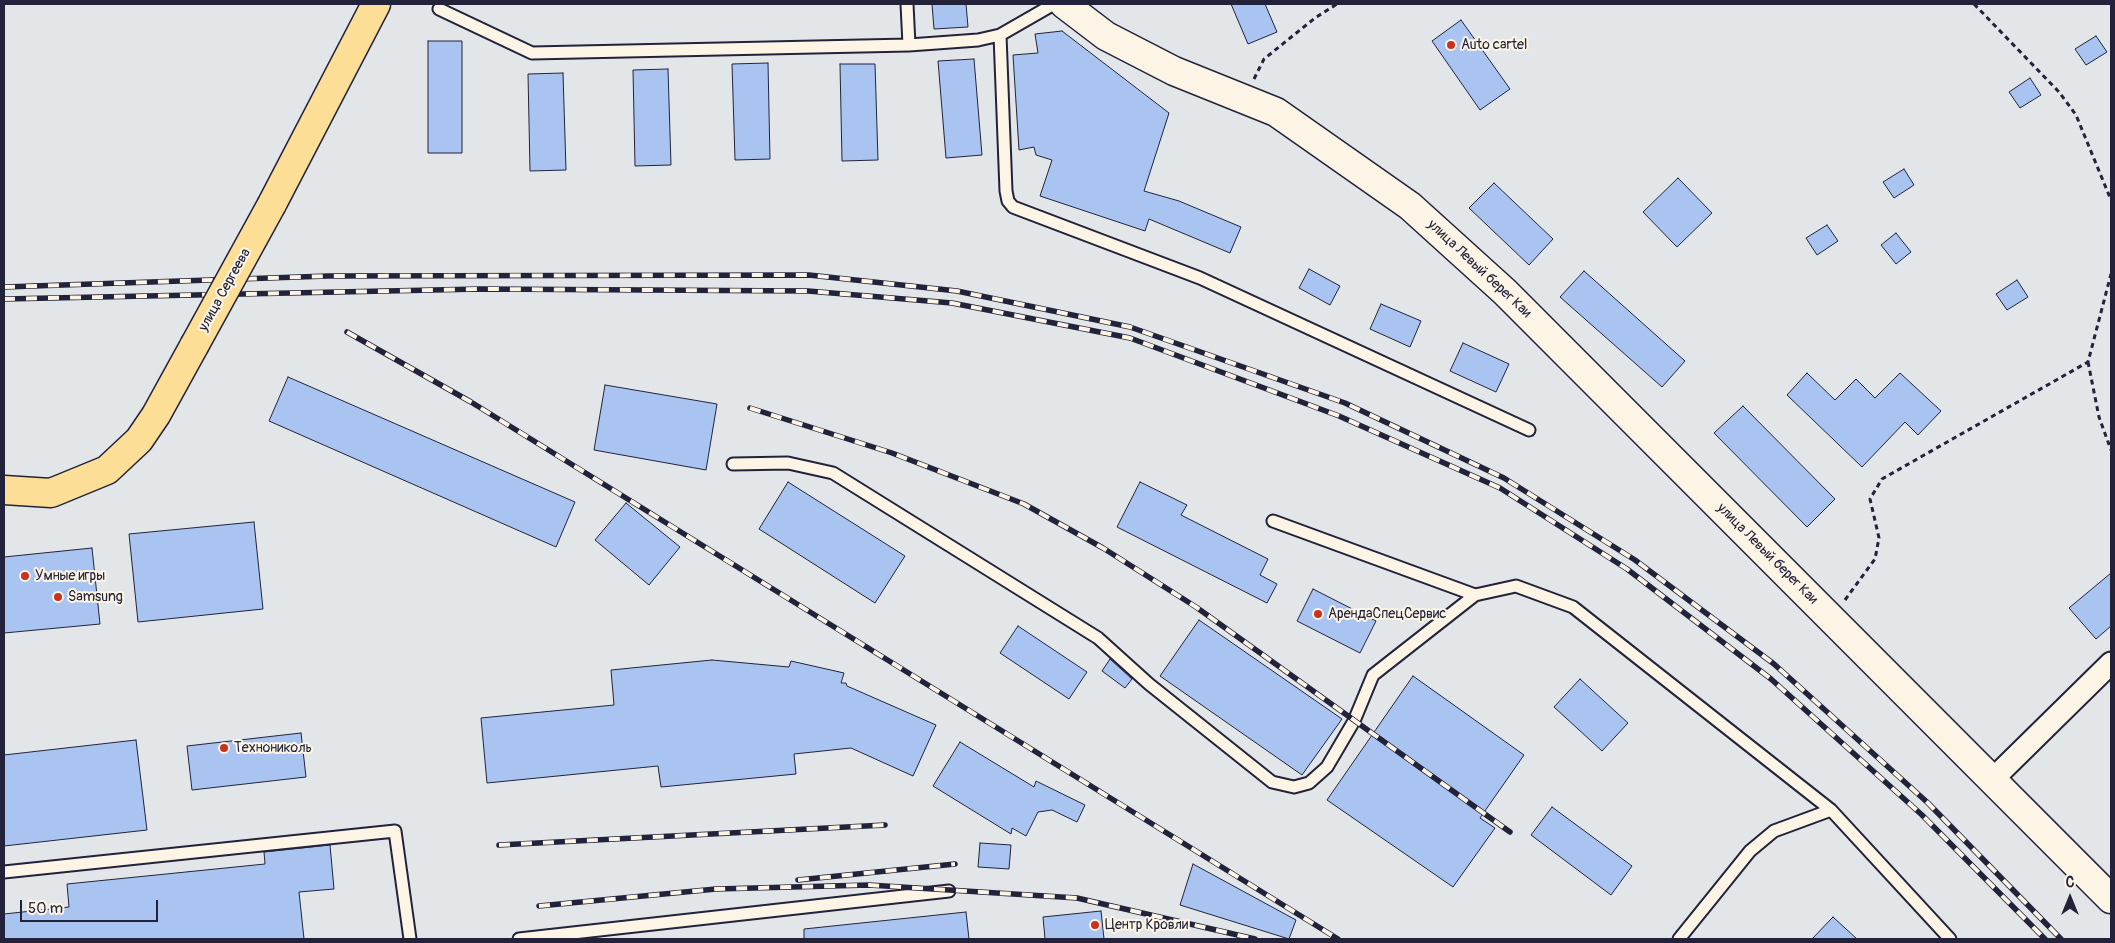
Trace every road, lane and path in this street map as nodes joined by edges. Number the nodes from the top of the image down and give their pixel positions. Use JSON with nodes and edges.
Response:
{"nodes":[{"id":1,"x":376,"y":4,"type":"edge"},
{"id":2,"x":907,"y":4,"type":"edge"},
{"id":3,"x":1054,"y":4,"type":"edge"},
{"id":4,"x":1064,"y":4,"type":"edge"},
{"id":5,"x":1337,"y":4,"type":"edge"},
{"id":6,"x":1974,"y":4,"type":"edge"},
{"id":7,"x":439,"y":9,"type":"dead end"},
{"id":8,"x":1000,"y":35,"type":"junction"},
{"id":9,"x":909,"y":45,"type":"junction"},
{"id":10,"x":1245,"y":98,"type":"junction"},
{"id":11,"x":2111,"y":200,"type":"edge"},
{"id":12,"x":2111,"y":274,"type":"edge"},
{"id":13,"x":2088,"y":362,"type":"junction"},
{"id":14,"x":1529,"y":430,"type":"dead end"},
{"id":15,"x":2111,"y":450,"type":"edge"},
{"id":16,"x":733,"y":464,"type":"dead end"},
{"id":17,"x":4,"y":490,"type":"edge"},
{"id":18,"x":1273,"y":522,"type":"dead end"},
{"id":19,"x":1475,"y":595,"type":"junction"},
{"id":20,"x":1831,"y":619,"type":"junction"},
{"id":21,"x":2111,"y":664,"type":"edge"},
{"id":22,"x":1992,"y":780,"type":"junction"},
{"id":23,"x":1831,"y":810,"type":"junction"},
{"id":24,"x":4,"y":872,"type":"edge"},
{"id":25,"x":948,"y":891,"type":"dead end"},
{"id":26,"x":2111,"y":899,"type":"edge"},
{"id":27,"x":410,"y":939,"type":"edge"},
{"id":28,"x":519,"y":939,"type":"edge"},
{"id":29,"x":1680,"y":939,"type":"edge"},
{"id":30,"x":1950,"y":939,"type":"edge"}],
"edges":[{"from":1,"to":17,"type":"main road","name":"улица Сергеева","bridge":true},
{"from":2,"to":9,"type":"lane"},
{"from":3,"to":8,"type":"lane"},
{"from":4,"to":10,"type":"street","name":"улица Левый берег Каи"},
{"from":5,"to":10,"type":"path"},
{"from":6,"to":11,"type":"path"},
{"from":7,"to":9,"type":"lane"},
{"from":8,"to":9,"type":"lane"},
{"from":8,"to":14,"type":"lane"},
{"from":10,"to":20,"type":"street","name":"улица Левый берег Каи"},
{"from":12,"to":13,"type":"path"},
{"from":13,"to":15,"type":"path"},
{"from":13,"to":20,"type":"path"},
{"from":16,"to":19,"type":"lane"},
{"from":18,"to":19,"type":"lane"},
{"from":19,"to":23,"type":"lane"},
{"from":20,"to":22,"type":"street","name":"улица Левый берег Каи"},
{"from":21,"to":22,"type":"street"},
{"from":22,"to":26,"type":"street","name":"улица Левый берег Каи"},
{"from":23,"to":29,"type":"lane"},
{"from":23,"to":30,"type":"lane"},
{"from":24,"to":27,"type":"lane"},
{"from":25,"to":28,"type":"lane"}]}
